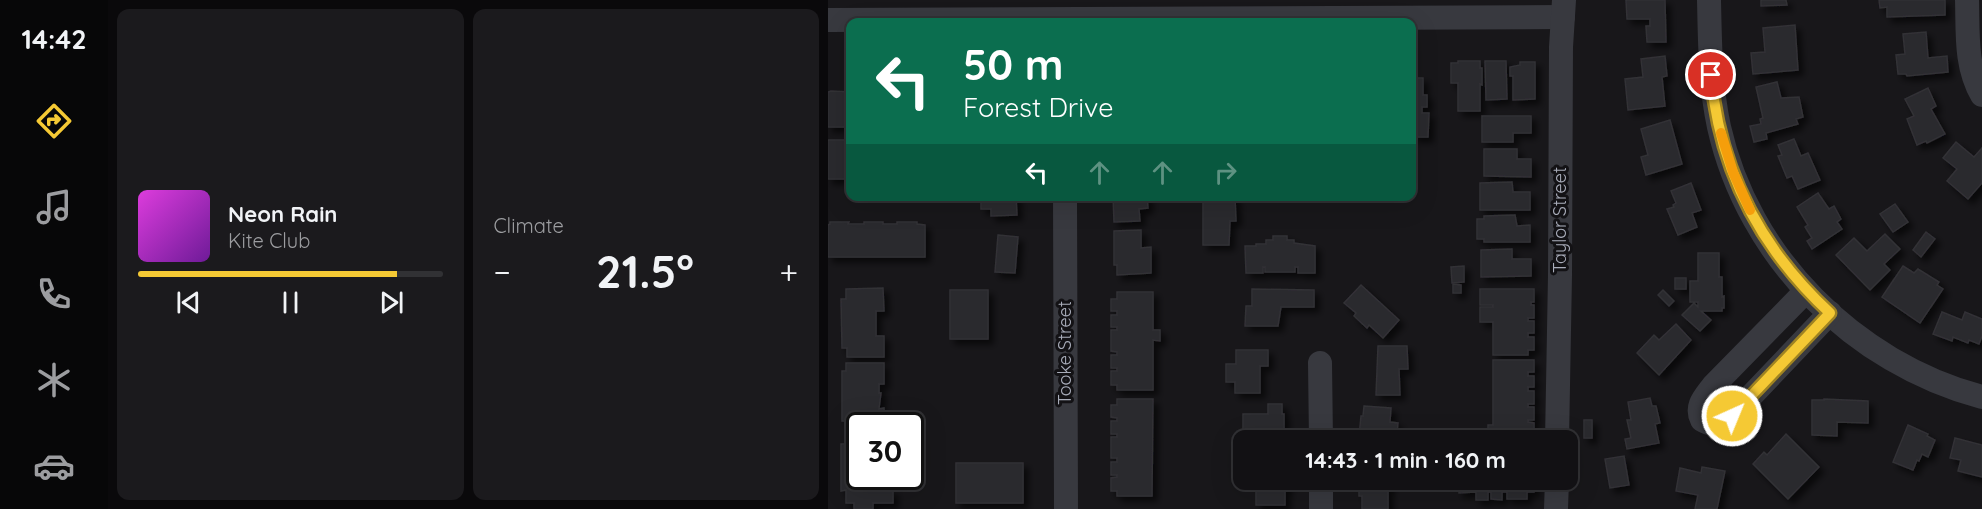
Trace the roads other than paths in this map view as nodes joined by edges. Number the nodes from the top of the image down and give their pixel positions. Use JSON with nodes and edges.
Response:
{"nodes":[{"id":1,"x":1709,"y":0,"type":"edge"},
{"id":2,"x":1967,"y":0,"type":"edge"},
{"id":3,"x":1301,"y":9,"type":"edge"},
{"id":4,"x":1563,"y":9,"type":"edge"},
{"id":5,"x":920,"y":10,"type":"edge"},
{"id":6,"x":1065,"y":14,"type":"edge"},
{"id":7,"x":846,"y":18,"type":"edge"},
{"id":8,"x":846,"y":18,"type":"edge"},
{"id":9,"x":828,"y":20,"type":"edge"},
{"id":10,"x":1982,"y":95,"type":"edge"},
{"id":11,"x":1065,"y":201,"type":"edge"},
{"id":12,"x":1806,"y":291,"type":"junction"},
{"id":13,"x":1830,"y":313,"type":"junction"},
{"id":14,"x":1320,"y":363,"type":"dead end"},
{"id":15,"x":1982,"y":397,"type":"edge"},
{"id":16,"x":1321,"y":430,"type":"edge"},
{"id":17,"x":1557,"y":430,"type":"edge"},
{"id":18,"x":1321,"y":490,"type":"edge"},
{"id":19,"x":1557,"y":490,"type":"edge"},
{"id":20,"x":1066,"y":509,"type":"edge"},
{"id":21,"x":1321,"y":509,"type":"edge"},
{"id":22,"x":1556,"y":509,"type":"edge"}],
"edges":[{"from":1,"to":12,"type":"street"},
{"from":2,"to":10,"type":"street"},
{"from":3,"to":4,"type":"street"},
{"from":3,"to":6,"type":"street"},
{"from":4,"to":17,"type":"street","name":"Taylor Street"},
{"from":5,"to":6,"type":"street"},
{"from":5,"to":8,"type":"street"},
{"from":7,"to":9,"type":"street"},
{"from":11,"to":20,"type":"street","name":"Tooke Street"},
{"from":12,"to":13,"type":"street"},
{"from":12,"to":13,"type":"street"},
{"from":13,"to":15,"type":"street"},
{"from":14,"to":16,"type":"street"},
{"from":18,"to":21,"type":"street"},
{"from":19,"to":22,"type":"street"}]}
